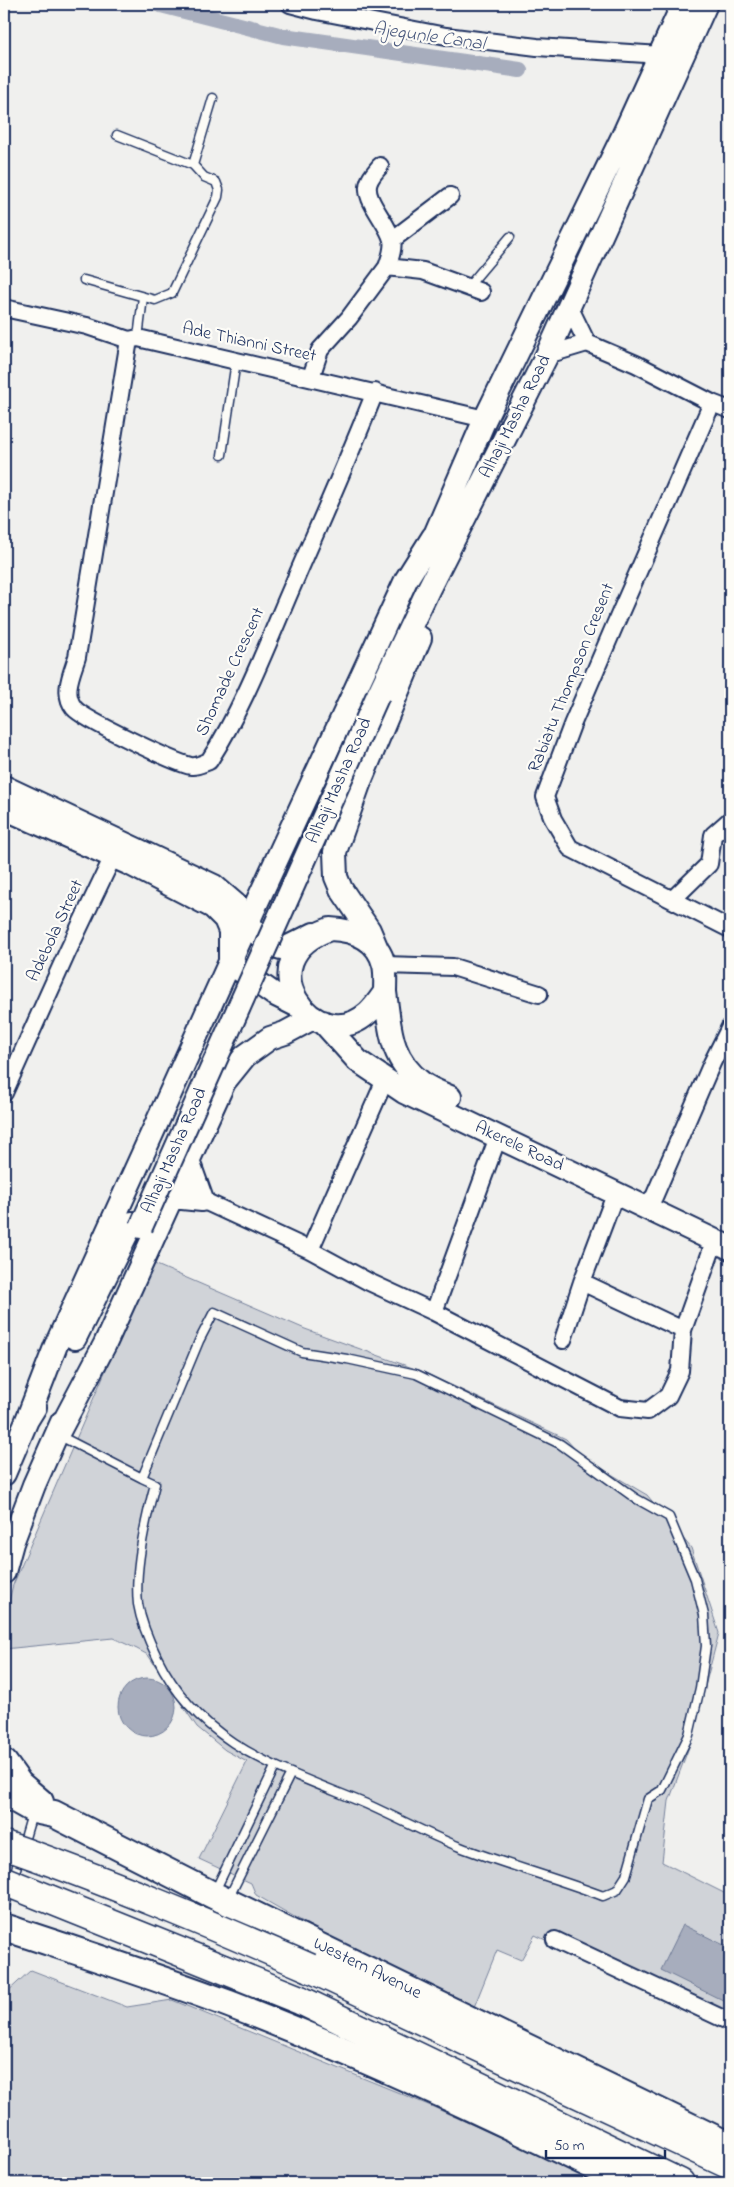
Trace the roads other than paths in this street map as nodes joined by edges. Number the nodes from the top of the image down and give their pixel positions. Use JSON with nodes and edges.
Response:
{"nodes":[{"id":1,"x":290,"y":4,"type":"edge"},
{"id":2,"x":683,"y":4,"type":"edge"},
{"id":3,"x":706,"y":4,"type":"edge"},
{"id":4,"x":664,"y":65,"type":"junction"},
{"id":5,"x":213,"y":98,"type":"dead end"},
{"id":6,"x":117,"y":134,"type":"dead end"},
{"id":7,"x":193,"y":165,"type":"junction"},
{"id":8,"x":380,"y":166,"type":"dead end"},
{"id":9,"x":450,"y":196,"type":"dead end"},
{"id":10,"x":510,"y":236,"type":"dead end"},
{"id":11,"x":392,"y":240,"type":"junction"},
{"id":12,"x":388,"y":267,"type":"junction"},
{"id":13,"x":84,"y":280,"type":"dead end"},
{"id":14,"x":474,"y":290,"type":"joint"},
{"id":15,"x":143,"y":296,"type":"junction"},
{"id":16,"x":569,"y":306,"type":"junction"},
{"id":17,"x":4,"y":308,"type":"edge"},
{"id":18,"x":134,"y":339,"type":"junction"},
{"id":19,"x":587,"y":343,"type":"junction"},
{"id":20,"x":547,"y":355,"type":"junction"},
{"id":21,"x":236,"y":361,"type":"junction"},
{"id":22,"x":310,"y":377,"type":"junction"},
{"id":23,"x":375,"y":392,"type":"junction"},
{"id":24,"x":712,"y":403,"type":"junction"},
{"id":25,"x":730,"y":410,"type":"edge"},
{"id":26,"x":485,"y":419,"type":"junction"},
{"id":27,"x":222,"y":455,"type":"dead end"},
{"id":28,"x":443,"y":538,"type":"junction"},
{"id":29,"x":4,"y":787,"type":"edge"},
{"id":30,"x":4,"y":808,"type":"edge"},
{"id":31,"x":730,"y":820,"type":"edge"},
{"id":32,"x":116,"y":849,"type":"junction"},
{"id":33,"x":673,"y":899,"type":"junction"},
{"id":34,"x":247,"y":925,"type":"junction"},
{"id":35,"x":730,"y":929,"type":"edge"},
{"id":36,"x":314,"y":934,"type":"junction"},
{"id":37,"x":380,"y":957,"type":"junction"},
{"id":38,"x":230,"y":963,"type":"junction"},
{"id":39,"x":385,"y":992,"type":"junction"},
{"id":40,"x":539,"y":994,"type":"dead end"},
{"id":41,"x":312,"y":1016,"type":"junction"},
{"id":42,"x":730,"y":1027,"type":"edge"},
{"id":43,"x":385,"y":1080,"type":"junction"},
{"id":44,"x":4,"y":1093,"type":"edge"},
{"id":45,"x":498,"y":1137,"type":"junction"},
{"id":46,"x":188,"y":1161,"type":"junction"},
{"id":47,"x":616,"y":1192,"type":"junction"},
{"id":48,"x":172,"y":1197,"type":"junction"},
{"id":49,"x":202,"y":1200,"type":"junction"},
{"id":50,"x":649,"y":1202,"type":"junction"},
{"id":51,"x":137,"y":1225,"type":"junction"},
{"id":52,"x":725,"y":1240,"type":"edge"},
{"id":53,"x":310,"y":1250,"type":"junction"},
{"id":54,"x":582,"y":1282,"type":"junction"},
{"id":55,"x":434,"y":1312,"type":"junction"},
{"id":56,"x":683,"y":1330,"type":"junction"},
{"id":57,"x":563,"y":1340,"type":"dead end"},
{"id":58,"x":27,"y":1420,"type":"junction"},
{"id":59,"x":57,"y":1435,"type":"junction"},
{"id":60,"x":4,"y":1474,"type":"edge"},
{"id":61,"x":142,"y":1478,"type":"junction"},
{"id":62,"x":4,"y":1572,"type":"edge"},
{"id":63,"x":4,"y":1763,"type":"edge"},
{"id":64,"x":275,"y":1767,"type":"junction"},
{"id":65,"x":291,"y":1773,"type":"junction"},
{"id":66,"x":4,"y":1793,"type":"edge"},
{"id":67,"x":44,"y":1812,"type":"junction"},
{"id":68,"x":4,"y":1845,"type":"edge"},
{"id":69,"x":4,"y":1881,"type":"edge"},
{"id":70,"x":220,"y":1898,"type":"junction"},
{"id":71,"x":4,"y":1910,"type":"edge"},
{"id":72,"x":4,"y":1927,"type":"edge"},
{"id":73,"x":555,"y":1940,"type":"dead end"},
{"id":74,"x":730,"y":2022,"type":"edge"},
{"id":75,"x":580,"y":2084,"type":"junction"},
{"id":76,"x":676,"y":2130,"type":"junction"},
{"id":77,"x":730,"y":2148,"type":"edge"},
{"id":78,"x":730,"y":2164,"type":"edge"},
{"id":79,"x":628,"y":2183,"type":"edge"},
{"id":80,"x":680,"y":2183,"type":"edge"}],
"edges":[{"from":1,"to":4,"type":"street"},
{"from":2,"to":4,"type":"street","name":"Alhaji Masha Road"},
{"from":3,"to":4,"type":"street","name":"Alhaji Masha Road"},
{"from":4,"to":16,"type":"street","name":"Alhaji Masha Road"},
{"from":4,"to":26,"type":"street","name":"Alhaji Masha Road"},
{"from":5,"to":7,"type":"lane"},
{"from":6,"to":7,"type":"lane"},
{"from":7,"to":15,"type":"lane"},
{"from":8,"to":11,"type":"street"},
{"from":9,"to":11,"type":"street"},
{"from":10,"to":14,"type":"lane"},
{"from":11,"to":12,"type":"street"},
{"from":12,"to":14,"type":"street"},
{"from":12,"to":22,"type":"street"},
{"from":13,"to":15,"type":"lane"},
{"from":15,"to":18,"type":"lane"},
{"from":16,"to":19,"type":"street"},
{"from":16,"to":20,"type":"street","name":"Alhaji Masha Road"},
{"from":17,"to":18,"type":"street","name":"Ade Thianni Street"},
{"from":18,"to":21,"type":"street","name":"Ade Thianni Street"},
{"from":18,"to":23,"type":"street","name":"Shomade Crescent"},
{"from":19,"to":20,"type":"street"},
{"from":19,"to":24,"type":"street"},
{"from":20,"to":28,"type":"street","name":"Alhaji Masha Road"},
{"from":21,"to":22,"type":"street","name":"Ade Thianni Street"},
{"from":21,"to":27,"type":"lane"},
{"from":22,"to":23,"type":"street","name":"Ade Thianni Street"},
{"from":23,"to":26,"type":"street","name":"Ade Thianni Street"},
{"from":24,"to":25,"type":"street"},
{"from":24,"to":33,"type":"street","name":"Rabiatu Thompson Cresent"},
{"from":26,"to":28,"type":"street","name":"Alhaji Masha Road"},
{"from":28,"to":34,"type":"street"},
{"from":28,"to":37,"type":"street"},
{"from":28,"to":51,"type":"street","name":"Alhaji Masha Road","bridge":true},
{"from":29,"to":32,"type":"street"},
{"from":30,"to":32,"type":"street"},
{"from":31,"to":33,"type":"street"},
{"from":32,"to":34,"type":"street"},
{"from":32,"to":38,"type":"street"},
{"from":32,"to":44,"type":"street","name":"Adebola Street"},
{"from":33,"to":35,"type":"street","name":"Rabiatu Thompson Cresent"},
{"from":34,"to":36,"type":"street"},
{"from":34,"to":38,"type":"street"},
{"from":36,"to":37,"type":"street"},
{"from":36,"to":41,"type":"street"},
{"from":37,"to":39,"type":"street"},
{"from":37,"to":40,"type":"street"},
{"from":38,"to":41,"type":"street"},
{"from":38,"to":58,"type":"street"},
{"from":39,"to":41,"type":"street"},
{"from":39,"to":50,"type":"street"},
{"from":41,"to":43,"type":"street","name":"Akerele Road"},
{"from":41,"to":46,"type":"street"},
{"from":42,"to":50,"type":"street"},
{"from":43,"to":45,"type":"street","name":"Akerele Road"},
{"from":43,"to":53,"type":"street"},
{"from":45,"to":47,"type":"street","name":"Akerele Road"},
{"from":45,"to":55,"type":"street"},
{"from":46,"to":48,"type":"street"},
{"from":46,"to":49,"type":"street"},
{"from":47,"to":50,"type":"street","name":"Akerele Road"},
{"from":47,"to":54,"type":"street"},
{"from":48,"to":49,"type":"street"},
{"from":48,"to":59,"type":"street"},
{"from":49,"to":53,"type":"street"},
{"from":50,"to":52,"type":"street","name":"Akerele Road"},
{"from":51,"to":58,"type":"street","name":"Alhaji Masha Road"},
{"from":51,"to":59,"type":"street","name":"Alhaji Masha Road"},
{"from":52,"to":56,"type":"street"},
{"from":53,"to":55,"type":"street"},
{"from":54,"to":56,"type":"street"},
{"from":54,"to":57,"type":"street"},
{"from":55,"to":56,"type":"street"},
{"from":58,"to":60,"type":"street","name":"Alhaji Masha Road"},
{"from":59,"to":61,"type":"lane"},
{"from":59,"to":62,"type":"street","name":"Alhaji Masha Road"},
{"from":61,"to":64,"type":"lane"},
{"from":61,"to":65,"type":"lane"},
{"from":63,"to":67,"type":"main road"},
{"from":64,"to":65,"type":"lane"},
{"from":64,"to":70,"type":"lane"},
{"from":65,"to":70,"type":"lane"},
{"from":66,"to":67,"type":"main road","name":"Western Avenue"},
{"from":67,"to":70,"type":"main road","name":"Western Avenue"},
{"from":67,"to":71,"type":"lane"},
{"from":68,"to":75,"type":"highway","name":"Western Avenue","bridge":true},
{"from":69,"to":80,"type":"highway","bridge":true},
{"from":70,"to":75,"type":"main road","name":"Western Avenue"},
{"from":72,"to":79,"type":"main road"},
{"from":73,"to":74,"type":"street"},
{"from":75,"to":76,"type":"highway"},
{"from":75,"to":77,"type":"main road","name":"Western Avenue"},
{"from":75,"to":78,"type":"highway","name":"Western Avenue"},
{"from":76,"to":77,"type":"highway"},
{"from":76,"to":78,"type":"highway"}]}
